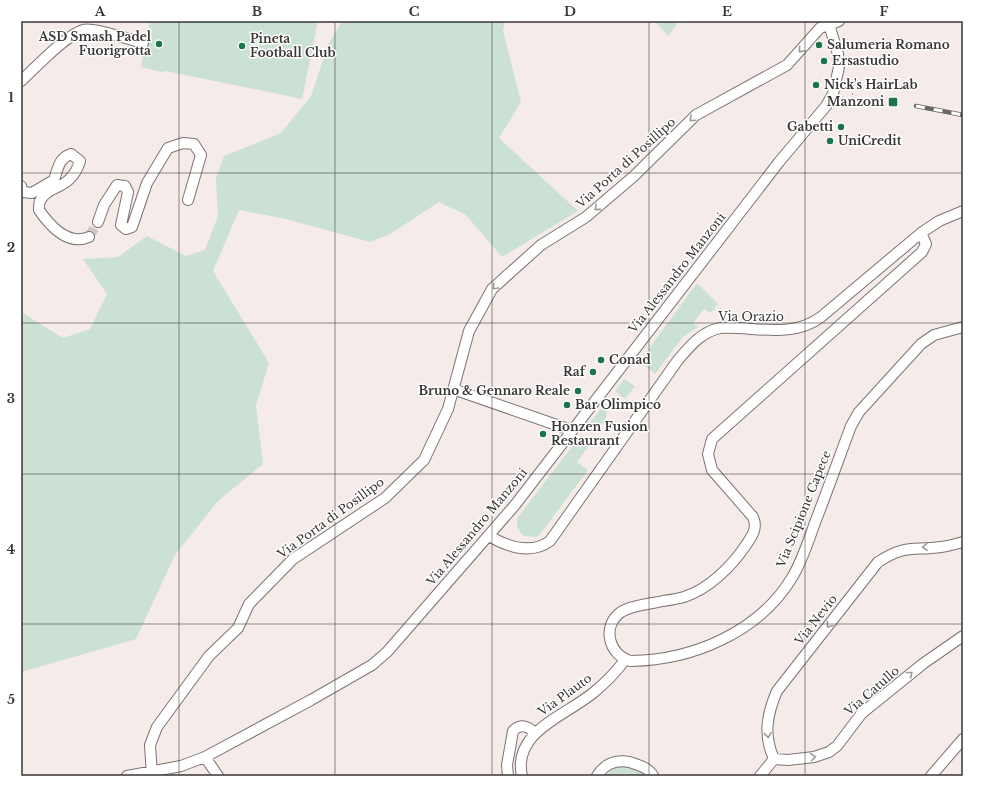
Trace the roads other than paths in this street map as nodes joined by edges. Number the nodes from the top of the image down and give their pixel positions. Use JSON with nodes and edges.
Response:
{"nodes":[{"id":1,"x":839,"y":21,"type":"edge"},
{"id":2,"x":829,"y":23,"type":"edge"},
{"id":3,"x":143,"y":43,"type":"dead end"},
{"id":4,"x":21,"y":81,"type":"edge"},
{"id":5,"x":21,"y":186,"type":"edge"},
{"id":6,"x":188,"y":200,"type":"dead end"},
{"id":7,"x":963,"y":211,"type":"edge"},
{"id":8,"x":98,"y":222,"type":"tunnel mouth"},
{"id":9,"x":921,"y":232,"type":"junction"},
{"id":10,"x":89,"y":237,"type":"dead end"},
{"id":11,"x":963,"y":327,"type":"edge"},
{"id":12,"x":453,"y":389,"type":"junction"},
{"id":13,"x":571,"y":430,"type":"junction"},
{"id":14,"x":489,"y":536,"type":"junction"},
{"id":15,"x":963,"y":542,"type":"edge"},
{"id":16,"x":963,"y":636,"type":"edge"},
{"id":17,"x":625,"y":660,"type":"junction"},
{"id":18,"x":535,"y":732,"type":"junction"},
{"id":19,"x":963,"y":739,"type":"edge"},
{"id":20,"x":205,"y":757,"type":"junction"},
{"id":21,"x":774,"y":759,"type":"junction"},
{"id":22,"x":152,"y":774,"type":"edge"},
{"id":23,"x":127,"y":776,"type":"edge"},
{"id":24,"x":218,"y":776,"type":"edge"},
{"id":25,"x":508,"y":776,"type":"edge"},
{"id":26,"x":522,"y":776,"type":"edge"},
{"id":27,"x":597,"y":776,"type":"edge"},
{"id":28,"x":654,"y":776,"type":"edge"},
{"id":29,"x":760,"y":776,"type":"edge"},
{"id":30,"x":931,"y":776,"type":"edge"}],
"edges":[{"from":1,"to":2,"type":"street","name":"Via Porta di Posillipo"},
{"from":2,"to":12,"type":"street","name":"Via Porta di Posillipo","one_way":true},
{"from":2,"to":13,"type":"street","name":"Via Alessandro Manzoni"},
{"from":3,"to":4,"type":"street"},
{"from":5,"to":10,"type":"street"},
{"from":6,"to":8,"type":"street"},
{"from":7,"to":9,"type":"street","name":"Via Orazio"},
{"from":9,"to":14,"type":"street","name":"Via Orazio"},
{"from":9,"to":17,"type":"street"},
{"from":11,"to":17,"type":"street","name":"Via Scipione Capece"},
{"from":12,"to":13,"type":"street"},
{"from":12,"to":22,"type":"street","name":"Via Porta di Posillipo"},
{"from":13,"to":14,"type":"street","name":"Via Alessandro Manzoni"},
{"from":14,"to":20,"type":"street","name":"Via Alessandro Manzoni"},
{"from":15,"to":21,"type":"street","name":"Via Nevio","one_way":true},
{"from":21,"to":16,"type":"street","name":"Via Catullo","one_way":true},
{"from":17,"to":18,"type":"street","name":"Via Plauto"},
{"from":18,"to":25,"type":"street","name":"Via Plauto"},
{"from":18,"to":26,"type":"street","name":"Via Plauto"},
{"from":19,"to":30,"type":"street"},
{"from":20,"to":22,"type":"street","name":"Via Alessandro Manzoni"},
{"from":20,"to":24,"type":"street"},
{"from":21,"to":29,"type":"street"},
{"from":22,"to":23,"type":"street","name":"Via Alessandro Manzoni"},
{"from":27,"to":28,"type":"street"}]}
